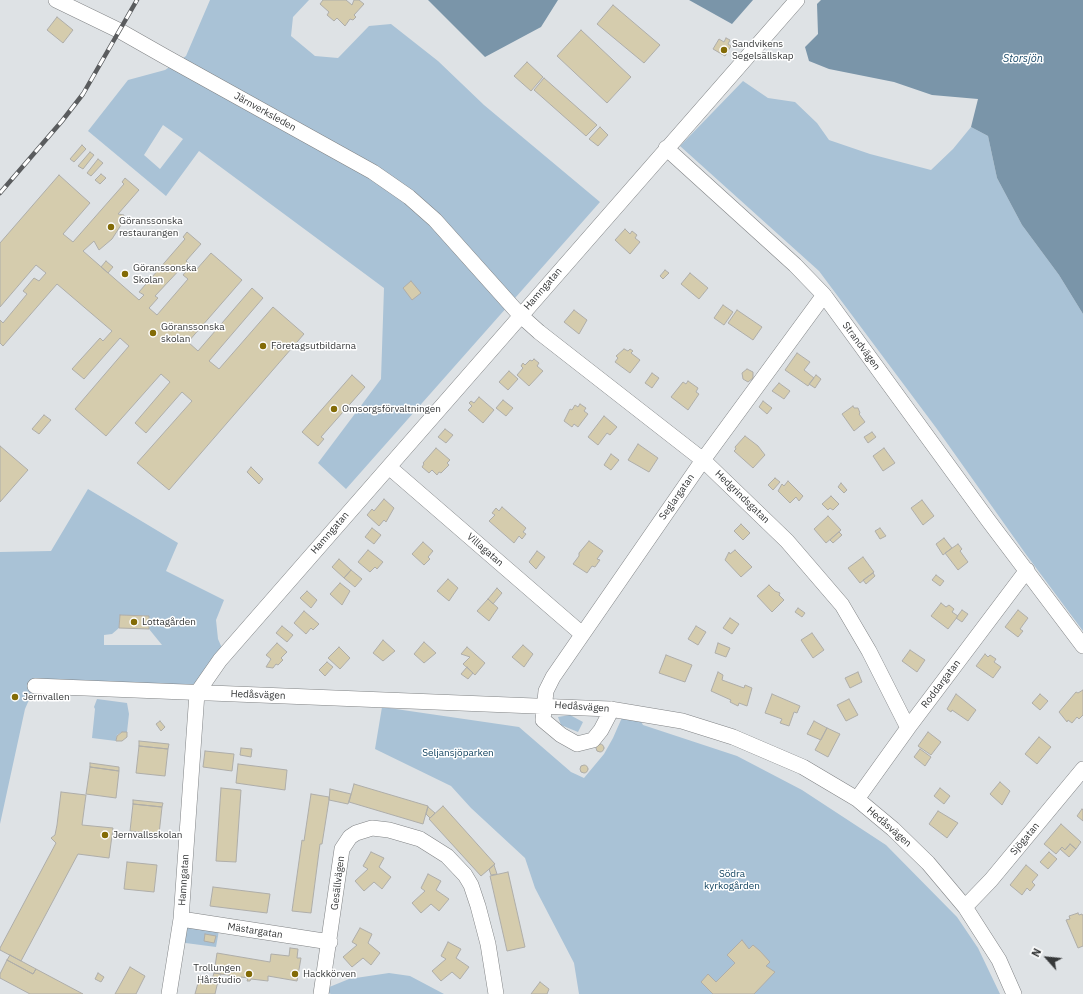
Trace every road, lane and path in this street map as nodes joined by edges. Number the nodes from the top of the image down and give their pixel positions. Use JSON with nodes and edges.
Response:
{"nodes":[{"id":1,"x":56,"y":0,"type":"edge"},
{"id":2,"x":797,"y":0,"type":"edge"},
{"id":3,"x":666,"y":148,"type":"junction"},
{"id":4,"x":824,"y":295,"type":"junction"},
{"id":5,"x":520,"y":315,"type":"junction"},
{"id":6,"x":703,"y":460,"type":"junction"},
{"id":7,"x":389,"y":467,"type":"junction"},
{"id":8,"x":1027,"y":570,"type":"junction"},
{"id":9,"x":582,"y":634,"type":"junction"},
{"id":10,"x":1083,"y":646,"type":"edge"},
{"id":11,"x":35,"y":686,"type":"dead end"},
{"id":12,"x":197,"y":693,"type":"junction"},
{"id":13,"x":544,"y":705,"type":"junction"},
{"id":14,"x":612,"y":709,"type":"junction"},
{"id":15,"x":908,"y":728,"type":"junction"},
{"id":16,"x":1083,"y":769,"type":"edge"},
{"id":17,"x":857,"y":800,"type":"junction"},
{"id":18,"x":965,"y":907,"type":"junction"},
{"id":19,"x":181,"y":919,"type":"junction"},
{"id":20,"x":330,"y":942,"type":"junction"},
{"id":21,"x":169,"y":994,"type":"edge"},
{"id":22,"x":321,"y":994,"type":"edge"},
{"id":23,"x":496,"y":994,"type":"edge"},
{"id":24,"x":1014,"y":994,"type":"edge"}],
"edges":[{"from":1,"to":5,"type":"street","name":"Järnverksleden"},
{"from":2,"to":3,"type":"street","name":"Hamngatan"},
{"from":3,"to":4,"type":"street","name":"Strandvägen"},
{"from":3,"to":5,"type":"street","name":"Hamngatan"},
{"from":4,"to":6,"type":"street","name":"Seglargatan"},
{"from":4,"to":8,"type":"street","name":"Strandvägen"},
{"from":5,"to":6,"type":"street","name":"Hedgrindsgatan"},
{"from":5,"to":7,"type":"street","name":"Hamngatan"},
{"from":6,"to":9,"type":"street","name":"Seglargatan"},
{"from":6,"to":15,"type":"street","name":"Hedgrindsgatan"},
{"from":7,"to":9,"type":"street","name":"Villagatan"},
{"from":7,"to":12,"type":"street","name":"Hamngatan"},
{"from":8,"to":10,"type":"street"},
{"from":8,"to":15,"type":"street","name":"Roddargatan"},
{"from":9,"to":13,"type":"street","name":"Seglargatan"},
{"from":11,"to":12,"type":"street","name":"Hedåsvägen"},
{"from":12,"to":13,"type":"street","name":"Hedåsvägen"},
{"from":12,"to":19,"type":"street","name":"Hamngatan"},
{"from":13,"to":14,"type":"street","name":"Hedåsvägen"},
{"from":13,"to":14,"type":"street"},
{"from":14,"to":17,"type":"street","name":"Hedåsvägen"},
{"from":15,"to":17,"type":"street","name":"Roddargatan"},
{"from":16,"to":18,"type":"street","name":"Sjögatan"},
{"from":17,"to":18,"type":"street","name":"Hedåsvägen"},
{"from":18,"to":24,"type":"street","name":"Hedåsvägen"},
{"from":19,"to":20,"type":"street","name":"Mästargatan"},
{"from":19,"to":21,"type":"street","name":"Hamngatan"},
{"from":20,"to":22,"type":"street","name":"Gesällvägen"},
{"from":20,"to":23,"type":"street","name":"Gesällvägen"}]}
